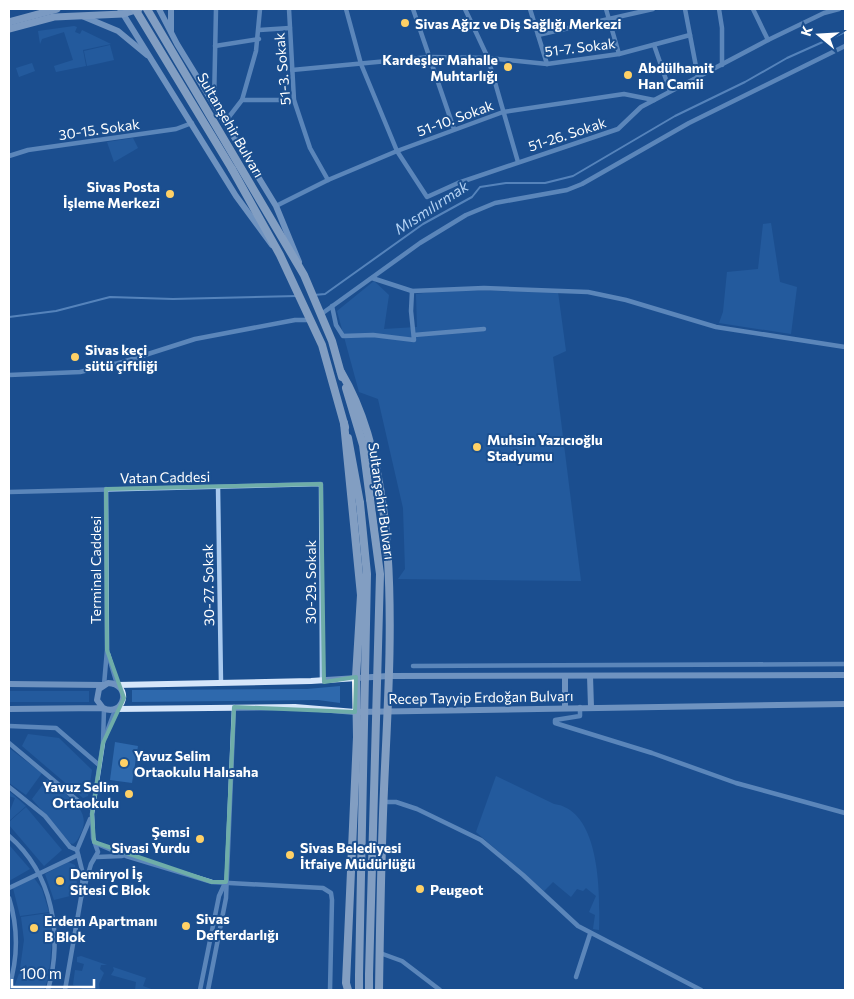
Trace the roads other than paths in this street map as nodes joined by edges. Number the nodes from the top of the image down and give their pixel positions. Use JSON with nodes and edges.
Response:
{"nodes":[{"id":1,"x":57,"y":9,"type":"edge"},
{"id":2,"x":135,"y":9,"type":"edge"},
{"id":3,"x":139,"y":9,"type":"edge"},
{"id":4,"x":147,"y":9,"type":"edge"},
{"id":5,"x":159,"y":9,"type":"edge"},
{"id":6,"x":171,"y":9,"type":"edge"},
{"id":7,"x":216,"y":9,"type":"edge"},
{"id":8,"x":260,"y":9,"type":"edge"},
{"id":9,"x":289,"y":9,"type":"edge"},
{"id":10,"x":346,"y":9,"type":"edge"},
{"id":11,"x":412,"y":9,"type":"edge"},
{"id":12,"x":465,"y":9,"type":"edge"},
{"id":13,"x":530,"y":9,"type":"edge"},
{"id":14,"x":606,"y":9,"type":"edge"},
{"id":15,"x":649,"y":9,"type":"edge"},
{"id":16,"x":685,"y":9,"type":"edge"},
{"id":17,"x":719,"y":9,"type":"edge"},
{"id":18,"x":753,"y":9,"type":"edge"},
{"id":19,"x":839,"y":9,"type":"edge"},
{"id":20,"x":121,"y":11,"type":"edge"},
{"id":21,"x":823,"y":11,"type":"edge"},
{"id":22,"x":83,"y":13,"type":"edge"},
{"id":23,"x":610,"y":20,"type":"junction"},
{"id":24,"x":9,"y":22,"type":"edge"},
{"id":25,"x":9,"y":28,"type":"edge"},
{"id":26,"x":290,"y":28,"type":"junction"},
{"id":27,"x":259,"y":30,"type":"junction"},
{"id":28,"x":172,"y":35,"type":"junction"},
{"id":29,"x":538,"y":35,"type":"junction"},
{"id":30,"x":690,"y":35,"type":"junction"},
{"id":31,"x":258,"y":39,"type":"junction"},
{"id":32,"x":768,"y":40,"type":"junction"},
{"id":33,"x":215,"y":46,"type":"junction"},
{"id":34,"x":654,"y":46,"type":"junction"},
{"id":35,"x":845,"y":46,"type":"edge"},
{"id":36,"x":619,"y":54,"type":"junction"},
{"id":37,"x":428,"y":57,"type":"junction"},
{"id":38,"x":488,"y":58,"type":"junction"},
{"id":39,"x":154,"y":62,"type":"junction"},
{"id":40,"x":360,"y":64,"type":"junction"},
{"id":41,"x":547,"y":64,"type":"junction"},
{"id":42,"x":722,"y":65,"type":"junction"},
{"id":43,"x":292,"y":70,"type":"junction"},
{"id":44,"x":698,"y":77,"type":"junction"},
{"id":45,"x":670,"y":91,"type":"junction"},
{"id":46,"x":242,"y":100,"type":"junction"},
{"id":47,"x":294,"y":100,"type":"junction"},
{"id":48,"x":654,"y":100,"type":"junction"},
{"id":49,"x":214,"y":104,"type":"junction"},
{"id":50,"x":503,"y":112,"type":"junction"},
{"id":51,"x":225,"y":122,"type":"junction"},
{"id":52,"x":192,"y":124,"type":"junction"},
{"id":53,"x":454,"y":129,"type":"junction"},
{"id":54,"x":397,"y":151,"type":"junction"},
{"id":55,"x":9,"y":156,"type":"edge"},
{"id":56,"x":518,"y":162,"type":"junction"},
{"id":57,"x":328,"y":180,"type":"junction"},
{"id":58,"x":276,"y":206,"type":"junction"},
{"id":59,"x":280,"y":255,"type":"junction"},
{"id":60,"x":304,"y":275,"type":"junction"},
{"id":61,"x":372,"y":278,"type":"junction"},
{"id":62,"x":412,"y":291,"type":"junction"},
{"id":63,"x":332,"y":306,"type":"junction"},
{"id":64,"x":318,"y":311,"type":"junction"},
{"id":65,"x":311,"y":320,"type":"junction"},
{"id":66,"x":484,"y":329,"type":"dead end"},
{"id":67,"x":414,"y":335,"type":"junction"},
{"id":68,"x":845,"y":347,"type":"edge"},
{"id":69,"x":341,"y":372,"type":"junction"},
{"id":70,"x":9,"y":375,"type":"edge"},
{"id":71,"x":344,"y":423,"type":"junction"},
{"id":72,"x":321,"y":484,"type":"joint"},
{"id":73,"x":218,"y":487,"type":"junction"},
{"id":74,"x":106,"y":489,"type":"junction"},
{"id":75,"x":9,"y":492,"type":"edge"},
{"id":76,"x":107,"y":650,"type":"junction"},
{"id":77,"x":845,"y":664,"type":"edge"},
{"id":78,"x":413,"y":666,"type":"dead end"},
{"id":79,"x":579,"y":666,"type":"junction"},
{"id":80,"x":845,"y":675,"type":"edge"},
{"id":81,"x":388,"y":676,"type":"junction"},
{"id":82,"x":565,"y":676,"type":"junction"},
{"id":83,"x":578,"y":676,"type":"junction"},
{"id":84,"x":590,"y":676,"type":"junction"},
{"id":85,"x":356,"y":677,"type":"junction"},
{"id":86,"x":322,"y":681,"type":"junction"},
{"id":87,"x":221,"y":683,"type":"junction"},
{"id":88,"x":9,"y":684,"type":"edge"},
{"id":89,"x":117,"y":684,"type":"junction"},
{"id":90,"x":103,"y":685,"type":"junction"},
{"id":91,"x":845,"y":704,"type":"edge"},
{"id":92,"x":234,"y":707,"type":"junction"},
{"id":93,"x":580,"y":707,"type":"junction"},
{"id":94,"x":591,"y":707,"type":"junction"},
{"id":95,"x":565,"y":708,"type":"junction"},
{"id":96,"x":9,"y":709,"type":"edge"},
{"id":97,"x":103,"y":709,"type":"junction"},
{"id":98,"x":116,"y":709,"type":"junction"},
{"id":99,"x":387,"y":710,"type":"junction"},
{"id":100,"x":356,"y":712,"type":"junction"},
{"id":101,"x":9,"y":726,"type":"edge"},
{"id":102,"x":9,"y":742,"type":"edge"},
{"id":103,"x":102,"y":743,"type":"junction"},
{"id":104,"x":99,"y":765,"type":"junction"},
{"id":105,"x":9,"y":787,"type":"edge"},
{"id":106,"x":384,"y":802,"type":"junction"},
{"id":107,"x":92,"y":811,"type":"junction"},
{"id":108,"x":845,"y":814,"type":"edge"},
{"id":109,"x":9,"y":836,"type":"edge"},
{"id":110,"x":82,"y":842,"type":"junction"},
{"id":111,"x":94,"y":843,"type":"junction"},
{"id":112,"x":79,"y":854,"type":"junction"},
{"id":113,"x":126,"y":856,"type":"junction"},
{"id":114,"x":95,"y":858,"type":"junction"},
{"id":115,"x":39,"y":872,"type":"junction"},
{"id":116,"x":226,"y":882,"type":"junction"},
{"id":117,"x":9,"y":888,"type":"edge"},
{"id":118,"x":9,"y":898,"type":"edge"},
{"id":119,"x":81,"y":898,"type":"junction"},
{"id":120,"x":590,"y":934,"type":"junction"},
{"id":121,"x":380,"y":953,"type":"junction"},
{"id":122,"x":576,"y":977,"type":"dead end"},
{"id":123,"x":9,"y":988,"type":"edge"},
{"id":124,"x":347,"y":988,"type":"edge"},
{"id":125,"x":48,"y":990,"type":"edge"},
{"id":126,"x":65,"y":990,"type":"edge"},
{"id":127,"x":200,"y":990,"type":"edge"},
{"id":128,"x":208,"y":990,"type":"edge"},
{"id":129,"x":330,"y":990,"type":"edge"},
{"id":130,"x":359,"y":990,"type":"edge"},
{"id":131,"x":369,"y":990,"type":"edge"},
{"id":132,"x":379,"y":990,"type":"edge"},
{"id":133,"x":440,"y":990,"type":"edge"},
{"id":134,"x":701,"y":990,"type":"edge"}],
"edges":[{"from":1,"to":24,"type":"main road"},
{"from":2,"to":59,"type":"highway","name":"Sultanşehir Bulvarı","bridge":true},
{"from":3,"to":20,"type":"main road"},
{"from":4,"to":60,"type":"highway","name":"Sultanşehir Bulvarı"},
{"from":5,"to":28,"type":"street"},
{"from":6,"to":28,"type":"street"},
{"from":7,"to":33,"type":"street"},
{"from":8,"to":27,"type":"street"},
{"from":9,"to":26,"type":"street","name":"51-3. Sokak"},
{"from":10,"to":40,"type":"street"},
{"from":11,"to":37,"type":"street"},
{"from":12,"to":38,"type":"street"},
{"from":13,"to":29,"type":"street"},
{"from":14,"to":23,"type":"street"},
{"from":15,"to":23,"type":"street"},
{"from":16,"to":30,"type":"street"},
{"from":17,"to":42,"type":"street"},
{"from":18,"to":32,"type":"street"},
{"from":19,"to":21,"type":"street","name":"51-26. Sokak"},
{"from":20,"to":22,"type":"main road"},
{"from":20,"to":39,"type":"street"},
{"from":21,"to":32,"type":"street","name":"51-26. Sokak"},
{"from":22,"to":25,"type":"main road"},
{"from":22,"to":39,"type":"street"},
{"from":23,"to":29,"type":"street"},
{"from":23,"to":36,"type":"street"},
{"from":26,"to":27,"type":"street"},
{"from":26,"to":43,"type":"street","name":"51-3. Sokak"},
{"from":27,"to":31,"type":"street"},
{"from":28,"to":49,"type":"street"},
{"from":29,"to":41,"type":"street"},
{"from":30,"to":34,"type":"street","name":"51-7. Sokak"},
{"from":30,"to":44,"type":"street"},
{"from":31,"to":33,"type":"street"},
{"from":31,"to":46,"type":"street"},
{"from":32,"to":42,"type":"street","name":"51-26. Sokak"},
{"from":33,"to":49,"type":"street"},
{"from":34,"to":36,"type":"street","name":"51-7. Sokak"},
{"from":34,"to":45,"type":"street"},
{"from":35,"to":61,"type":"street"},
{"from":36,"to":41,"type":"street","name":"51-7. Sokak"},
{"from":37,"to":38,"type":"street","name":"51-7. Sokak"},
{"from":37,"to":40,"type":"street","name":"51-7. Sokak"},
{"from":37,"to":53,"type":"street"},
{"from":38,"to":41,"type":"street","name":"51-7. Sokak"},
{"from":38,"to":50,"type":"street"},
{"from":39,"to":52,"type":"street"},
{"from":40,"to":43,"type":"street","name":"51-7. Sokak"},
{"from":40,"to":54,"type":"street"},
{"from":42,"to":44,"type":"street","name":"51-26. Sokak"},
{"from":43,"to":47,"type":"street","name":"51-3. Sokak"},
{"from":44,"to":45,"type":"street","name":"51-26. Sokak"},
{"from":45,"to":48,"type":"street","name":"51-26. Sokak"},
{"from":46,"to":47,"type":"street"},
{"from":46,"to":51,"type":"street"},
{"from":47,"to":57,"type":"street","name":"51-3. Sokak"},
{"from":48,"to":50,"type":"street","name":"51-10. Sokak"},
{"from":48,"to":56,"type":"street","name":"51-26. Sokak"},
{"from":49,"to":51,"type":"street"},
{"from":50,"to":53,"type":"street","name":"51-10. Sokak"},
{"from":50,"to":56,"type":"street"},
{"from":51,"to":58,"type":"street"},
{"from":52,"to":55,"type":"street","name":"30-15. Sokak"},
{"from":52,"to":59,"type":"street"},
{"from":53,"to":54,"type":"street","name":"51-10. Sokak"},
{"from":54,"to":56,"type":"street","name":"51-26. Sokak"},
{"from":54,"to":57,"type":"street","name":"51-10. Sokak"},
{"from":57,"to":58,"type":"street","name":"51-10. Sokak"},
{"from":58,"to":60,"type":"street"},
{"from":59,"to":65,"type":"highway","name":"Sultanşehir Bulvarı"},
{"from":60,"to":64,"type":"highway","name":"Sultanşehir Bulvarı"},
{"from":61,"to":62,"type":"street"},
{"from":61,"to":63,"type":"street"},
{"from":62,"to":67,"type":"street"},
{"from":62,"to":68,"type":"street"},
{"from":63,"to":64,"type":"street"},
{"from":63,"to":67,"type":"street"},
{"from":64,"to":69,"type":"highway","name":"Sultanşehir Bulvarı"},
{"from":65,"to":70,"type":"street"},
{"from":65,"to":71,"type":"highway","name":"Sultanşehir Bulvarı"},
{"from":66,"to":67,"type":"street"},
{"from":69,"to":81,"type":"highway"},
{"from":69,"to":131,"type":"highway","name":"Sultanşehir Bulvarı","bridge":true},
{"from":71,"to":85,"type":"highway"},
{"from":71,"to":130,"type":"highway","name":"Sultanşehir Bulvarı","bridge":true},
{"from":72,"to":73,"type":"street","name":"Vatan Caddesi"},
{"from":72,"to":86,"type":"street","name":"30-29. Sokak"},
{"from":73,"to":74,"type":"street","name":"Vatan Caddesi"},
{"from":73,"to":87,"type":"street","name":"30-27. Sokak"},
{"from":74,"to":75,"type":"street","name":"Vatan Caddesi"},
{"from":74,"to":76,"type":"street","name":"Terminal Caddesi"},
{"from":76,"to":89,"type":"street","name":"Terminal Caddesi"},
{"from":76,"to":90,"type":"street","name":"Terminal Caddesi"},
{"from":77,"to":79,"type":"street"},
{"from":78,"to":79,"type":"street"},
{"from":79,"to":83,"type":"street"},
{"from":80,"to":84,"type":"street","name":"Recep Tayyip Erdoğan Bulvarı"},
{"from":81,"to":82,"type":"street","name":"Recep Tayyip Erdoğan Bulvarı"},
{"from":81,"to":85,"type":"street","name":"Recep Tayyip Erdoğan Bulvarı"},
{"from":81,"to":99,"type":"highway"},
{"from":82,"to":83,"type":"street","name":"Recep Tayyip Erdoğan Bulvarı"},
{"from":82,"to":95,"type":"street"},
{"from":83,"to":84,"type":"street","name":"Recep Tayyip Erdoğan Bulvarı"},
{"from":84,"to":94,"type":"street"},
{"from":85,"to":86,"type":"street","name":"Recep Tayyip Erdoğan Bulvarı"},
{"from":85,"to":100,"type":"highway"},
{"from":86,"to":87,"type":"street","name":"Recep Tayyip Erdoğan Bulvarı"},
{"from":87,"to":89,"type":"street","name":"Recep Tayyip Erdoğan Bulvarı"},
{"from":88,"to":90,"type":"street"},
{"from":89,"to":90,"type":"street"},
{"from":89,"to":98,"type":"street"},
{"from":90,"to":97,"type":"street"},
{"from":91,"to":94,"type":"street","name":"Recep Tayyip Erdoğan Bulvarı"},
{"from":92,"to":98,"type":"street","name":"Recep Tayyip Erdoğan Bulvarı"},
{"from":92,"to":100,"type":"street","name":"Recep Tayyip Erdoğan Bulvarı"},
{"from":92,"to":116,"type":"street"},
{"from":93,"to":94,"type":"street","name":"Recep Tayyip Erdoğan Bulvarı"},
{"from":93,"to":95,"type":"street","name":"Recep Tayyip Erdoğan Bulvarı"},
{"from":93,"to":108,"type":"street"},
{"from":95,"to":99,"type":"street","name":"Recep Tayyip Erdoğan Bulvarı"},
{"from":96,"to":97,"type":"street"},
{"from":97,"to":98,"type":"street"},
{"from":97,"to":103,"type":"street"},
{"from":98,"to":103,"type":"street"},
{"from":99,"to":100,"type":"street","name":"Recep Tayyip Erdoğan Bulvarı"},
{"from":99,"to":106,"type":"highway"},
{"from":100,"to":124,"type":"highway"},
{"from":101,"to":104,"type":"street"},
{"from":102,"to":107,"type":"street"},
{"from":103,"to":104,"type":"street"},
{"from":104,"to":107,"type":"street"},
{"from":105,"to":112,"type":"street"},
{"from":106,"to":120,"type":"street"},
{"from":106,"to":121,"type":"highway"},
{"from":107,"to":110,"type":"street"},
{"from":107,"to":111,"type":"street"},
{"from":109,"to":115,"type":"street"},
{"from":110,"to":111,"type":"street"},
{"from":110,"to":112,"type":"street"},
{"from":111,"to":113,"type":"street"},
{"from":111,"to":114,"type":"street"},
{"from":112,"to":114,"type":"street"},
{"from":112,"to":115,"type":"street"},
{"from":112,"to":119,"type":"street"},
{"from":113,"to":114,"type":"street"},
{"from":113,"to":116,"type":"street"},
{"from":114,"to":119,"type":"street"},
{"from":115,"to":117,"type":"street"},
{"from":115,"to":125,"type":"street"},
{"from":116,"to":127,"type":"street"},
{"from":116,"to":128,"type":"street"},
{"from":116,"to":129,"type":"street"},
{"from":118,"to":123,"type":"street"},
{"from":119,"to":126,"type":"street"},
{"from":120,"to":122,"type":"street"},
{"from":120,"to":134,"type":"street"},
{"from":121,"to":132,"type":"highway"},
{"from":121,"to":133,"type":"street"}]}
